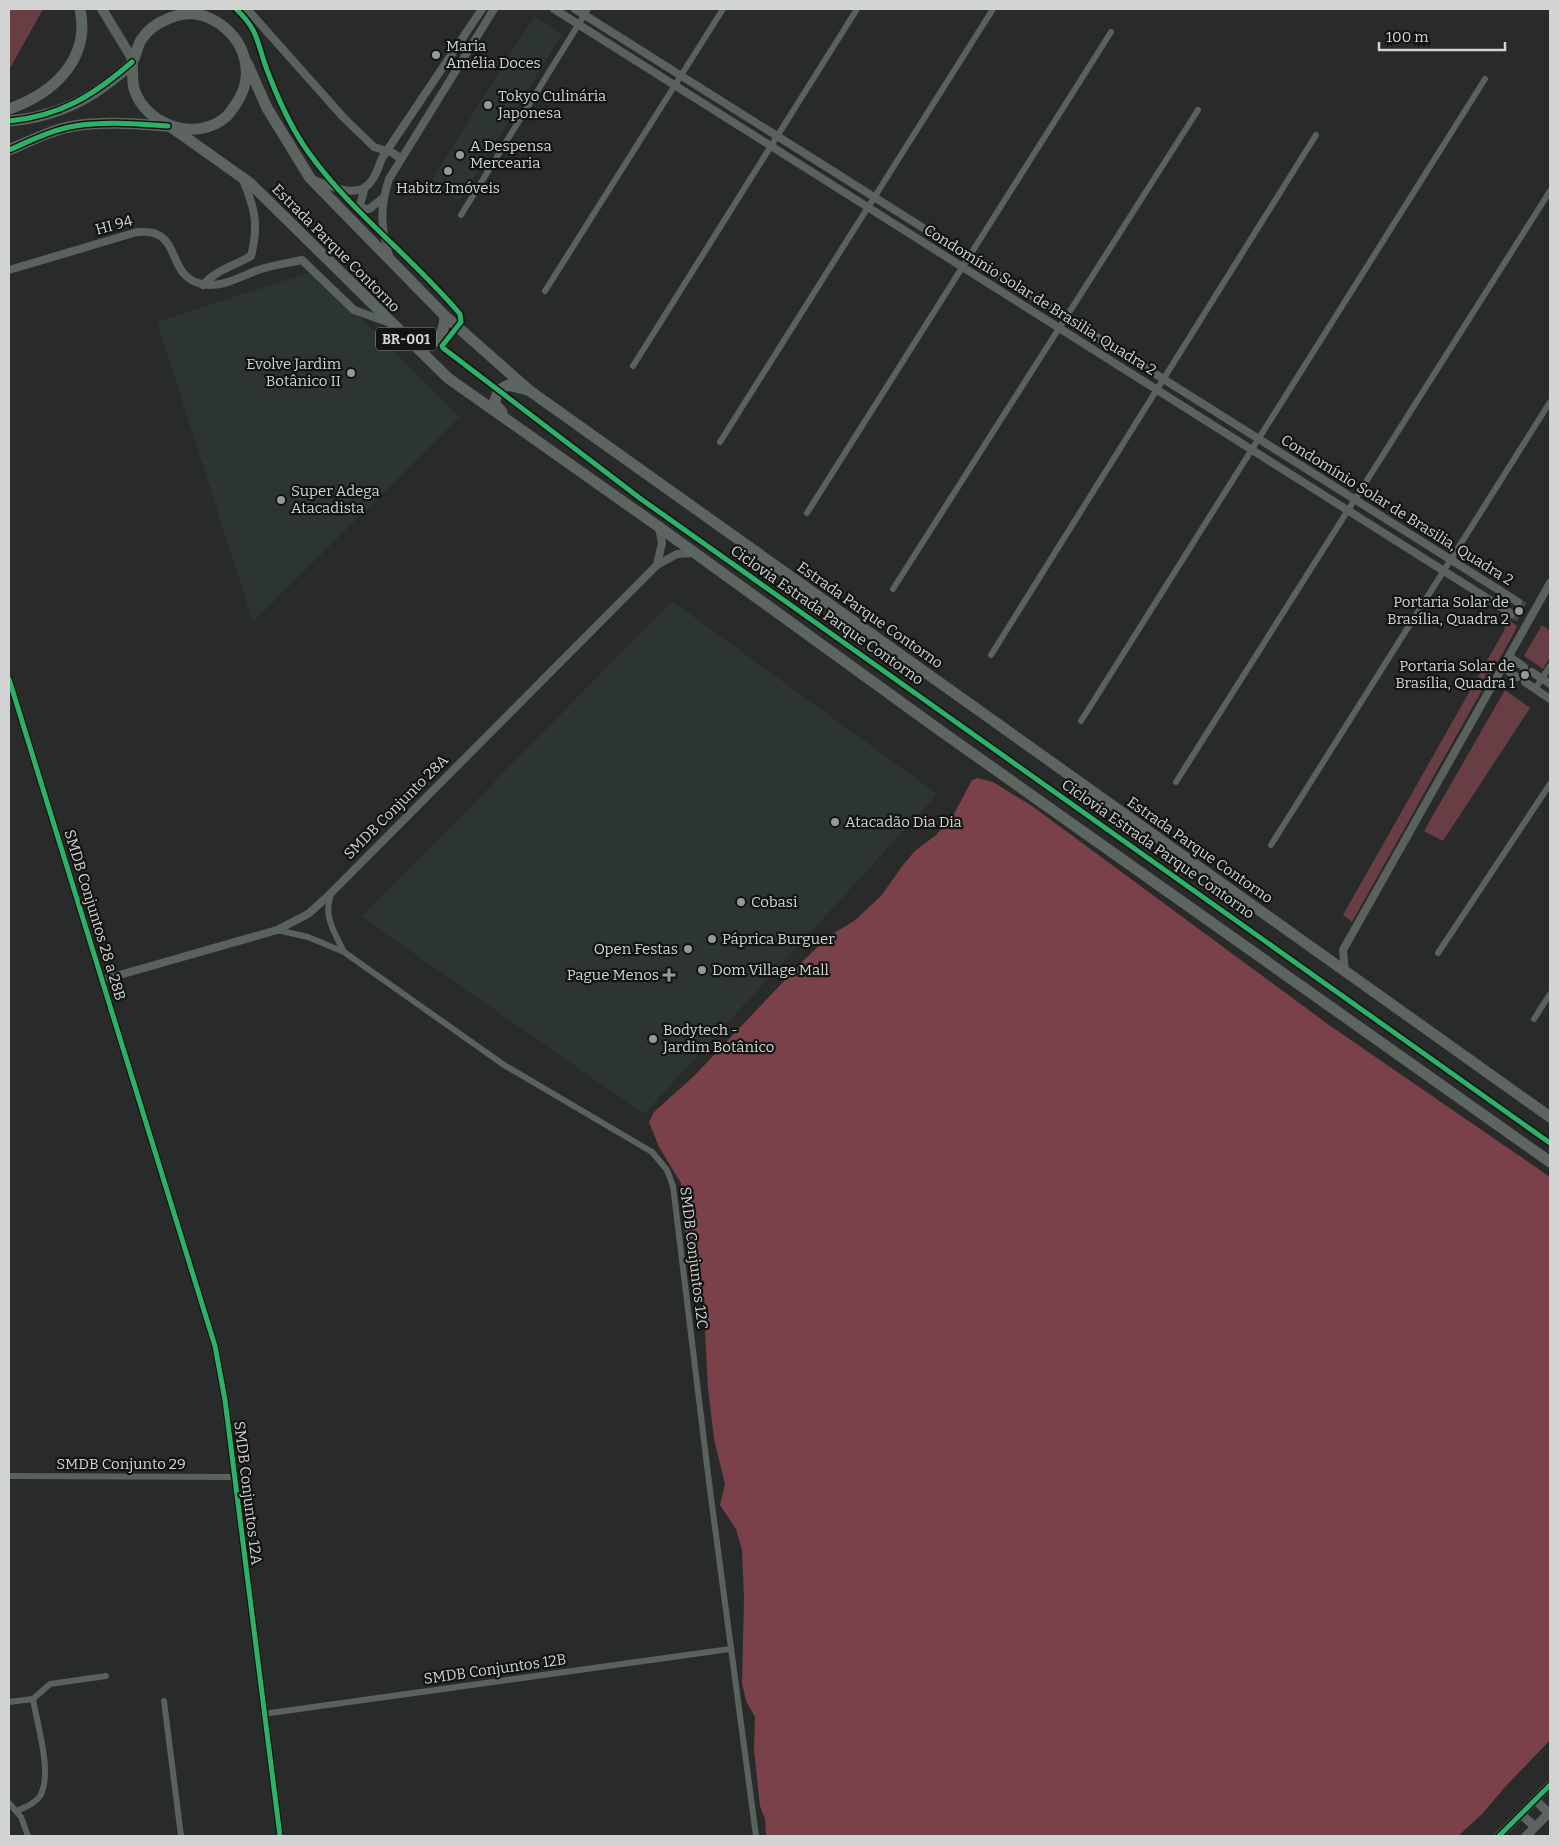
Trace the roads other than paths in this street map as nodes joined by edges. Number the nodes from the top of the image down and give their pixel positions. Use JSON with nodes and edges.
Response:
{"nodes":[{"id":1,"x":80,"y":9,"type":"edge"},
{"id":2,"x":102,"y":9,"type":"edge"},
{"id":3,"x":247,"y":9,"type":"edge"},
{"id":4,"x":482,"y":9,"type":"edge"},
{"id":5,"x":494,"y":9,"type":"edge"},
{"id":6,"x":554,"y":9,"type":"edge"},
{"id":7,"x":575,"y":9,"type":"edge"},
{"id":8,"x":723,"y":9,"type":"edge"},
{"id":9,"x":857,"y":9,"type":"edge"},
{"id":10,"x":993,"y":9,"type":"edge"},
{"id":11,"x":196,"y":12,"type":"edge"},
{"id":12,"x":586,"y":12,"type":"edge"},
{"id":13,"x":578,"y":24,"type":"junction"},
{"id":14,"x":1111,"y":32,"type":"dead end"},
{"id":15,"x":133,"y":61,"type":"junction"},
{"id":16,"x":247,"y":63,"type":"junction"},
{"id":17,"x":681,"y":76,"type":"junction"},
{"id":18,"x":1485,"y":79,"type":"dead end"},
{"id":19,"x":675,"y":85,"type":"junction"},
{"id":20,"x":9,"y":109,"type":"edge"},
{"id":21,"x":1198,"y":110,"type":"dead end"},
{"id":22,"x":9,"y":121,"type":"edge"},
{"id":23,"x":170,"y":127,"type":"junction"},
{"id":24,"x":1316,"y":135,"type":"dead end"},
{"id":25,"x":778,"y":136,"type":"junction"},
{"id":26,"x":771,"y":146,"type":"junction"},
{"id":27,"x":9,"y":150,"type":"edge"},
{"id":28,"x":387,"y":152,"type":"junction"},
{"id":29,"x":401,"y":159,"type":"junction"},
{"id":30,"x":242,"y":177,"type":"junction"},
{"id":31,"x":310,"y":178,"type":"junction"},
{"id":32,"x":365,"y":187,"type":"junction"},
{"id":33,"x":1550,"y":191,"type":"edge"},
{"id":34,"x":874,"y":197,"type":"junction"},
{"id":35,"x":382,"y":199,"type":"junction"},
{"id":36,"x":868,"y":207,"type":"junction"},
{"id":37,"x":462,"y":214,"type":"dead end"},
{"id":38,"x":969,"y":257,"type":"junction"},
{"id":39,"x":391,"y":260,"type":"junction"},
{"id":40,"x":963,"y":267,"type":"junction"},
{"id":41,"x":9,"y":270,"type":"edge"},
{"id":42,"x":203,"y":284,"type":"junction"},
{"id":43,"x":545,"y":291,"type":"dead end"},
{"id":44,"x":445,"y":316,"type":"junction"},
{"id":45,"x":1066,"y":318,"type":"junction"},
{"id":46,"x":391,"y":324,"type":"junction"},
{"id":47,"x":1059,"y":328,"type":"junction"},
{"id":48,"x":408,"y":340,"type":"junction"},
{"id":49,"x":633,"y":366,"type":"dead end"},
{"id":50,"x":1163,"y":379,"type":"junction"},
{"id":51,"x":1157,"y":390,"type":"junction"},
{"id":52,"x":530,"y":391,"type":"junction"},
{"id":53,"x":1550,"y":402,"type":"edge"},
{"id":54,"x":510,"y":422,"type":"junction"},
{"id":55,"x":1260,"y":440,"type":"junction"},
{"id":56,"x":720,"y":442,"type":"dead end"},
{"id":57,"x":1253,"y":450,"type":"junction"},
{"id":58,"x":1355,"y":499,"type":"junction"},
{"id":59,"x":1348,"y":510,"type":"junction"},
{"id":60,"x":807,"y":513,"type":"dead end"},
{"id":61,"x":659,"y":527,"type":"junction"},
{"id":62,"x":694,"y":553,"type":"junction"},
{"id":63,"x":1450,"y":560,"type":"junction"},
{"id":64,"x":657,"y":565,"type":"junction"},
{"id":65,"x":1444,"y":571,"type":"junction"},
{"id":66,"x":1550,"y":583,"type":"edge"},
{"id":67,"x":893,"y":589,"type":"dead end"},
{"id":68,"x":1526,"y":608,"type":"tunnel mouth"},
{"id":69,"x":1535,"y":612,"type":"junction"},
{"id":70,"x":1520,"y":619,"type":"tunnel mouth"},
{"id":71,"x":1528,"y":624,"type":"junction"},
{"id":72,"x":991,"y":655,"type":"dead end"},
{"id":73,"x":1510,"y":657,"type":"junction"},
{"id":74,"x":1550,"y":666,"type":"edge"},
{"id":75,"x":1504,"y":668,"type":"junction"},
{"id":76,"x":1532,"y":672,"type":"dead end"},
{"id":77,"x":1542,"y":678,"type":"junction"},
{"id":78,"x":9,"y":679,"type":"edge"},
{"id":79,"x":1525,"y":682,"type":"dead end"},
{"id":80,"x":1550,"y":684,"type":"edge"},
{"id":81,"x":1535,"y":689,"type":"junction"},
{"id":82,"x":1550,"y":699,"type":"edge"},
{"id":83,"x":1081,"y":721,"type":"dead end"},
{"id":84,"x":1176,"y":782,"type":"dead end"},
{"id":85,"x":1550,"y":784,"type":"edge"},
{"id":86,"x":1271,"y":845,"type":"dead end"},
{"id":87,"x":334,"y":888,"type":"junction"},
{"id":88,"x":277,"y":930,"type":"junction"},
{"id":89,"x":1343,"y":950,"type":"junction"},
{"id":90,"x":344,"y":952,"type":"junction"},
{"id":91,"x":1438,"y":952,"type":"dead end"},
{"id":92,"x":1325,"y":957,"type":"junction"},
{"id":93,"x":1346,"y":972,"type":"junction"},
{"id":94,"x":102,"y":980,"type":"junction"},
{"id":95,"x":1550,"y":994,"type":"edge"},
{"id":96,"x":1534,"y":1019,"type":"dead end"},
{"id":97,"x":1550,"y":1117,"type":"edge"},
{"id":98,"x":159,"y":1159,"type":"joint"},
{"id":99,"x":1550,"y":1162,"type":"edge"},
{"id":100,"x":9,"y":1476,"type":"edge"},
{"id":101,"x":233,"y":1477,"type":"junction"},
{"id":102,"x":730,"y":1649,"type":"junction"},
{"id":103,"x":106,"y":1676,"type":"dead end"},
{"id":104,"x":32,"y":1699,"type":"junction"},
{"id":105,"x":164,"y":1701,"type":"dead end"},
{"id":106,"x":9,"y":1702,"type":"edge"},
{"id":107,"x":264,"y":1714,"type":"junction"},
{"id":108,"x":1550,"y":1784,"type":"edge"},
{"id":109,"x":1535,"y":1800,"type":"junction"},
{"id":110,"x":9,"y":1803,"type":"edge"},
{"id":111,"x":17,"y":1811,"type":"junction"},
{"id":112,"x":1549,"y":1812,"type":"edge"},
{"id":113,"x":1521,"y":1814,"type":"junction"},
{"id":114,"x":1535,"y":1827,"type":"junction"},
{"id":115,"x":28,"y":1836,"type":"edge"},
{"id":116,"x":181,"y":1836,"type":"edge"},
{"id":117,"x":280,"y":1836,"type":"edge"},
{"id":118,"x":756,"y":1836,"type":"edge"},
{"id":119,"x":1499,"y":1836,"type":"edge"},
{"id":120,"x":1526,"y":1836,"type":"edge"}],
"edges":[{"from":1,"to":20,"type":"highway"},
{"from":2,"to":15,"type":"main road"},
{"from":3,"to":28,"type":"street"},
{"from":4,"to":28,"type":"street"},
{"from":5,"to":29,"type":"street"},
{"from":6,"to":13,"type":"street","name":"Condomínio Solar de Brasilia, Quadra 2"},
{"from":7,"to":12,"type":"street","name":"Condomínio Solar de Brasilia, Quadra 2"},
{"from":8,"to":17,"type":"street"},
{"from":9,"to":25,"type":"street"},
{"from":10,"to":34,"type":"street"},
{"from":11,"to":15,"type":"highway","number":"BR-001"},
{"from":11,"to":16,"type":"highway","number":"BR-001"},
{"from":12,"to":13,"type":"street"},
{"from":12,"to":17,"type":"street","name":"Condomínio Solar de Brasilia, Quadra 2"},
{"from":13,"to":19,"type":"street","name":"Condomínio Solar de Brasilia, Quadra 2"},
{"from":13,"to":37,"type":"street"},
{"from":14,"to":38,"type":"street"},
{"from":15,"to":22,"type":"highway","number":"BR-001"},
{"from":15,"to":23,"type":"highway","number":"BR-001"},
{"from":16,"to":23,"type":"highway","number":"BR-001"},
{"from":16,"to":31,"type":"highway","name":"Estrada Parque Contorno","number":"BR-001"},
{"from":17,"to":19,"type":"street"},
{"from":17,"to":25,"type":"street","name":"Condomínio Solar de Brasilia, Quadra 2"},
{"from":18,"to":55,"type":"street"},
{"from":19,"to":26,"type":"street","name":"Condomínio Solar de Brasilia, Quadra 2"},
{"from":19,"to":43,"type":"street"},
{"from":21,"to":45,"type":"street"},
{"from":23,"to":27,"type":"highway","number":"BR-001"},
{"from":23,"to":30,"type":"highway","name":"Estrada Parque Contorno","number":"BR-001"},
{"from":24,"to":50,"type":"street"},
{"from":25,"to":26,"type":"street"},
{"from":25,"to":34,"type":"street","name":"Condomínio Solar de Brasilia, Quadra 2"},
{"from":26,"to":36,"type":"street","name":"Condomínio Solar de Brasilia, Quadra 2"},
{"from":26,"to":49,"type":"street"},
{"from":28,"to":29,"type":"street"},
{"from":28,"to":32,"type":"street"},
{"from":29,"to":35,"type":"street"},
{"from":30,"to":42,"type":"street"},
{"from":30,"to":46,"type":"highway","name":"Estrada Parque Contorno","number":"BR-001"},
{"from":31,"to":32,"type":"street"},
{"from":31,"to":39,"type":"highway","name":"Estrada Parque Contorno","number":"BR-001"},
{"from":32,"to":35,"type":"street"},
{"from":33,"to":58,"type":"street"},
{"from":34,"to":36,"type":"street"},
{"from":34,"to":38,"type":"street","name":"Condomínio Solar de Brasilia, Quadra 2"},
{"from":35,"to":39,"type":"street"},
{"from":36,"to":40,"type":"street","name":"Condomínio Solar de Brasilia, Quadra 2"},
{"from":36,"to":56,"type":"street"},
{"from":38,"to":40,"type":"street"},
{"from":38,"to":45,"type":"street","name":"Condomínio Solar de Brasilia, Quadra 2"},
{"from":39,"to":44,"type":"highway","name":"Estrada Parque Contorno","number":"BR-001"},
{"from":40,"to":47,"type":"street","name":"Condomínio Solar de Brasilia, Quadra 2"},
{"from":40,"to":60,"type":"street"},
{"from":41,"to":42,"type":"street","name":"HI 94"},
{"from":42,"to":46,"type":"street"},
{"from":44,"to":48,"type":"highway"},
{"from":44,"to":52,"type":"highway","name":"Estrada Parque Contorno","number":"BR-001"},
{"from":45,"to":47,"type":"street"},
{"from":45,"to":50,"type":"street","name":"Condomínio Solar de Brasilia, Quadra 2"},
{"from":46,"to":48,"type":"highway","name":"Estrada Parque Contorno","number":"BR-001"},
{"from":47,"to":51,"type":"street","name":"Condomínio Solar de Brasilia, Quadra 2"},
{"from":47,"to":67,"type":"street"},
{"from":48,"to":54,"type":"highway","name":"Estrada Parque Contorno","number":"BR-001"},
{"from":50,"to":51,"type":"street"},
{"from":50,"to":55,"type":"street","name":"Condomínio Solar de Brasilia, Quadra 2"},
{"from":51,"to":57,"type":"street","name":"Condomínio Solar de Brasilia, Quadra 2"},
{"from":51,"to":72,"type":"street"},
{"from":52,"to":54,"type":"highway"},
{"from":52,"to":92,"type":"highway","name":"Estrada Parque Contorno","number":"BR-001"},
{"from":53,"to":63,"type":"street"},
{"from":54,"to":61,"type":"highway","name":"Estrada Parque Contorno","number":"BR-001"},
{"from":55,"to":57,"type":"street"},
{"from":55,"to":58,"type":"street","name":"Condomínio Solar de Brasilia, Quadra 2"},
{"from":57,"to":59,"type":"street","name":"Condomínio Solar de Brasilia, Quadra 2"},
{"from":57,"to":83,"type":"street"},
{"from":58,"to":59,"type":"street"},
{"from":58,"to":63,"type":"street","name":"Condomínio Solar de Brasilia, Quadra 2"},
{"from":59,"to":65,"type":"street","name":"Condomínio Solar de Brasilia, Quadra 2"},
{"from":59,"to":84,"type":"street"},
{"from":61,"to":62,"type":"highway","name":"Estrada Parque Contorno","number":"BR-001"},
{"from":61,"to":64,"type":"street"},
{"from":62,"to":64,"type":"street","name":"SMDB Conjunto 28A"},
{"from":62,"to":99,"type":"highway","name":"Estrada Parque Contorno","number":"BR-001"},
{"from":63,"to":65,"type":"street"},
{"from":63,"to":65,"type":"street","name":"Condomínio Solar de Brasilia, Quadra 2"},
{"from":64,"to":87,"type":"street","name":"SMDB Conjunto 28A"},
{"from":65,"to":86,"type":"street"},
{"from":66,"to":69,"type":"street"},
{"from":68,"to":69,"type":"street"},
{"from":69,"to":71,"type":"street"},
{"from":70,"to":71,"type":"street"},
{"from":71,"to":73,"type":"street"},
{"from":73,"to":75,"type":"street"},
{"from":73,"to":75,"type":"street"},
{"from":74,"to":77,"type":"street"},
{"from":75,"to":89,"type":"street"},
{"from":76,"to":77,"type":"street"},
{"from":77,"to":80,"type":"street"},
{"from":77,"to":81,"type":"street"},
{"from":78,"to":94,"type":"street","name":"SMDB Conjuntos 28 a 28B"},
{"from":79,"to":81,"type":"street"},
{"from":81,"to":82,"type":"street"},
{"from":85,"to":91,"type":"street"},
{"from":87,"to":88,"type":"street","name":"SMDB Conjunto 28A"},
{"from":87,"to":90,"type":"street","name":"SMDB Conjuntos 12C"},
{"from":88,"to":90,"type":"street","name":"SMDB Conjuntos 12C"},
{"from":88,"to":94,"type":"street","name":"SMDB Conjunto 28A"},
{"from":89,"to":92,"type":"street"},
{"from":89,"to":93,"type":"street"},
{"from":90,"to":102,"type":"street","name":"SMDB Conjuntos 12C"},
{"from":92,"to":93,"type":"highway","name":"Estrada Parque Contorno","number":"BR-001"},
{"from":93,"to":97,"type":"highway","name":"Estrada Parque Contorno","number":"BR-001"},
{"from":94,"to":98,"type":"street","name":"SMDB Conjuntos 28 a 28B"},
{"from":95,"to":96,"type":"street"},
{"from":98,"to":101,"type":"street","name":"SMDB Conjuntos 12A"},
{"from":100,"to":101,"type":"street","name":"SMDB Conjunto 29"},
{"from":101,"to":107,"type":"street","name":"SMDB Conjuntos 12A"},
{"from":102,"to":107,"type":"street","name":"SMDB Conjuntos 12B"},
{"from":102,"to":118,"type":"street","name":"SMDB Conjuntos 12C"},
{"from":103,"to":104,"type":"street"},
{"from":104,"to":106,"type":"street"},
{"from":104,"to":111,"type":"street"},
{"from":105,"to":116,"type":"street"},
{"from":107,"to":117,"type":"street","name":"SMDB Conjuntos 12A"},
{"from":108,"to":109,"type":"main road"},
{"from":109,"to":112,"type":"main road"},
{"from":109,"to":113,"type":"main road"},
{"from":110,"to":111,"type":"street"},
{"from":111,"to":115,"type":"street"},
{"from":112,"to":114,"type":"main road"},
{"from":113,"to":114,"type":"main road"},
{"from":113,"to":119,"type":"main road"},
{"from":114,"to":120,"type":"main road"}]}
